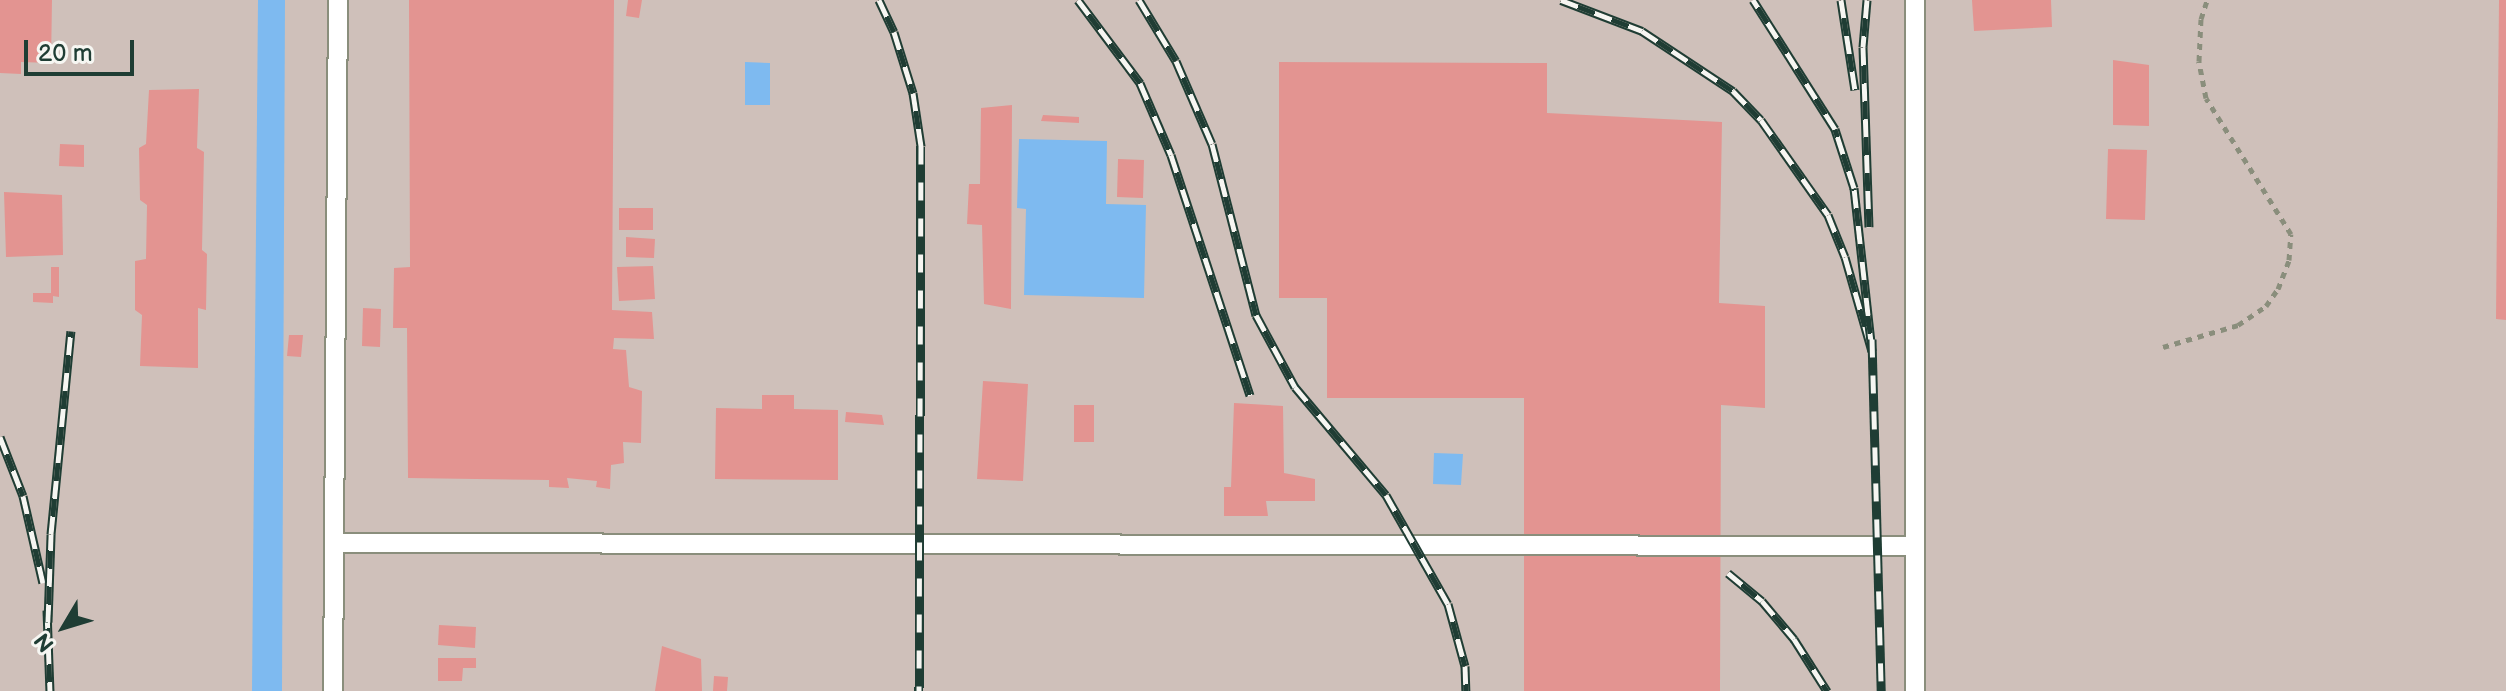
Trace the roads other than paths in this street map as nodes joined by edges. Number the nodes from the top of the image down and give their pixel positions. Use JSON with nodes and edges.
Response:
{"nodes":[{"id":1,"x":338,"y":0,"type":"edge"},
{"id":2,"x":1915,"y":0,"type":"edge"},
{"id":3,"x":335,"y":543,"type":"junction"},
{"id":4,"x":1914,"y":546,"type":"junction"},
{"id":5,"x":333,"y":691,"type":"edge"},
{"id":6,"x":1915,"y":691,"type":"edge"}],
"edges":[{"from":1,"to":3,"type":"lane"},
{"from":2,"to":4,"type":"lane"},
{"from":3,"to":4,"type":"lane"},
{"from":3,"to":5,"type":"lane"},
{"from":4,"to":6,"type":"lane"}]}
